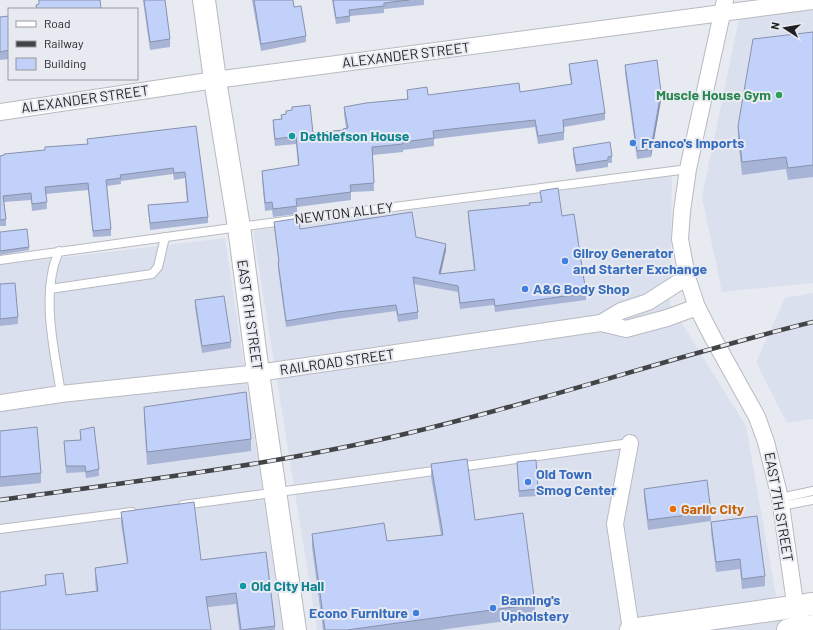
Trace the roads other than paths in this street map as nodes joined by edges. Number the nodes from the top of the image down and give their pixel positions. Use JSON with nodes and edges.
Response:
{"nodes":[{"id":1,"x":204,"y":0,"type":"edge"},
{"id":2,"x":813,"y":1,"type":"edge"},
{"id":3,"x":723,"y":7,"type":"edge"},
{"id":4,"x":215,"y":80,"type":"junction"},
{"id":5,"x":0,"y":112,"type":"edge"},
{"id":6,"x":688,"y":169,"type":"junction"},
{"id":7,"x":239,"y":226,"type":"junction"},
{"id":8,"x":165,"y":237,"type":"junction"},
{"id":9,"x":59,"y":251,"type":"junction"},
{"id":10,"x":0,"y":260,"type":"edge"},
{"id":11,"x":686,"y":277,"type":"junction"},
{"id":12,"x":50,"y":289,"type":"junction"},
{"id":13,"x":697,"y":307,"type":"junction"},
{"id":14,"x":601,"y":323,"type":"junction"},
{"id":15,"x":258,"y":373,"type":"junction"},
{"id":16,"x":61,"y":394,"type":"junction"},
{"id":17,"x":0,"y":403,"type":"edge"},
{"id":18,"x":630,"y":443,"type":"joint"},
{"id":19,"x":813,"y":491,"type":"edge"},
{"id":20,"x":276,"y":493,"type":"junction"},
{"id":21,"x":813,"y":500,"type":"edge"},
{"id":22,"x":780,"y":502,"type":"junction"},
{"id":23,"x":173,"y":507,"type":"edge"},
{"id":24,"x":142,"y":511,"type":"edge"},
{"id":25,"x":0,"y":529,"type":"edge"},
{"id":26,"x":804,"y":605,"type":"edge"},
{"id":27,"x":800,"y":629,"type":"edge"},
{"id":28,"x":295,"y":630,"type":"edge"},
{"id":29,"x":631,"y":630,"type":"edge"}],
"edges":[{"from":1,"to":4,"type":"street","name":"EAST 6TH STREET"},
{"from":2,"to":3,"type":"street","name":"ALEXANDER STREET"},
{"from":3,"to":4,"type":"street","name":"ALEXANDER STREET"},
{"from":3,"to":6,"type":"street","name":"EAST 7TH STREET"},
{"from":4,"to":5,"type":"street","name":"ALEXANDER STREET"},
{"from":4,"to":7,"type":"street","name":"EAST 6TH STREET"},
{"from":6,"to":7,"type":"lane","name":"NEWTON ALLEY"},
{"from":6,"to":11,"type":"street","name":"EAST 7TH STREET"},
{"from":7,"to":8,"type":"lane","name":"NEWTON ALLEY"},
{"from":7,"to":15,"type":"street","name":"EAST 6TH STREET"},
{"from":8,"to":9,"type":"lane","name":"NEWTON ALLEY"},
{"from":8,"to":12,"type":"lane"},
{"from":9,"to":10,"type":"lane","name":"NEWTON ALLEY"},
{"from":9,"to":12,"type":"lane"},
{"from":11,"to":13,"type":"street","name":"EAST 7TH STREET"},
{"from":11,"to":14,"type":"street","name":"RAILROAD STREET"},
{"from":12,"to":16,"type":"lane"},
{"from":13,"to":14,"type":"street","name":"RAILROAD STREET"},
{"from":13,"to":22,"type":"street","name":"EAST 7TH STREET"},
{"from":14,"to":15,"type":"street","name":"RAILROAD STREET"},
{"from":15,"to":16,"type":"street","name":"RAILROAD STREET"},
{"from":15,"to":20,"type":"street","name":"EAST 6TH STREET"},
{"from":16,"to":17,"type":"street","name":"RAILROAD STREET"},
{"from":18,"to":20,"type":"lane"},
{"from":18,"to":29,"type":"street"},
{"from":19,"to":22,"type":"lane"},
{"from":20,"to":23,"type":"lane"},
{"from":20,"to":28,"type":"street","name":"EAST 6TH STREET"},
{"from":21,"to":22,"type":"lane"},
{"from":22,"to":26,"type":"street","name":"EAST 7TH STREET"},
{"from":24,"to":25,"type":"lane"},
{"from":26,"to":27,"type":"street","name":"EAST 7TH STREET"},
{"from":26,"to":29,"type":"street"}]}
